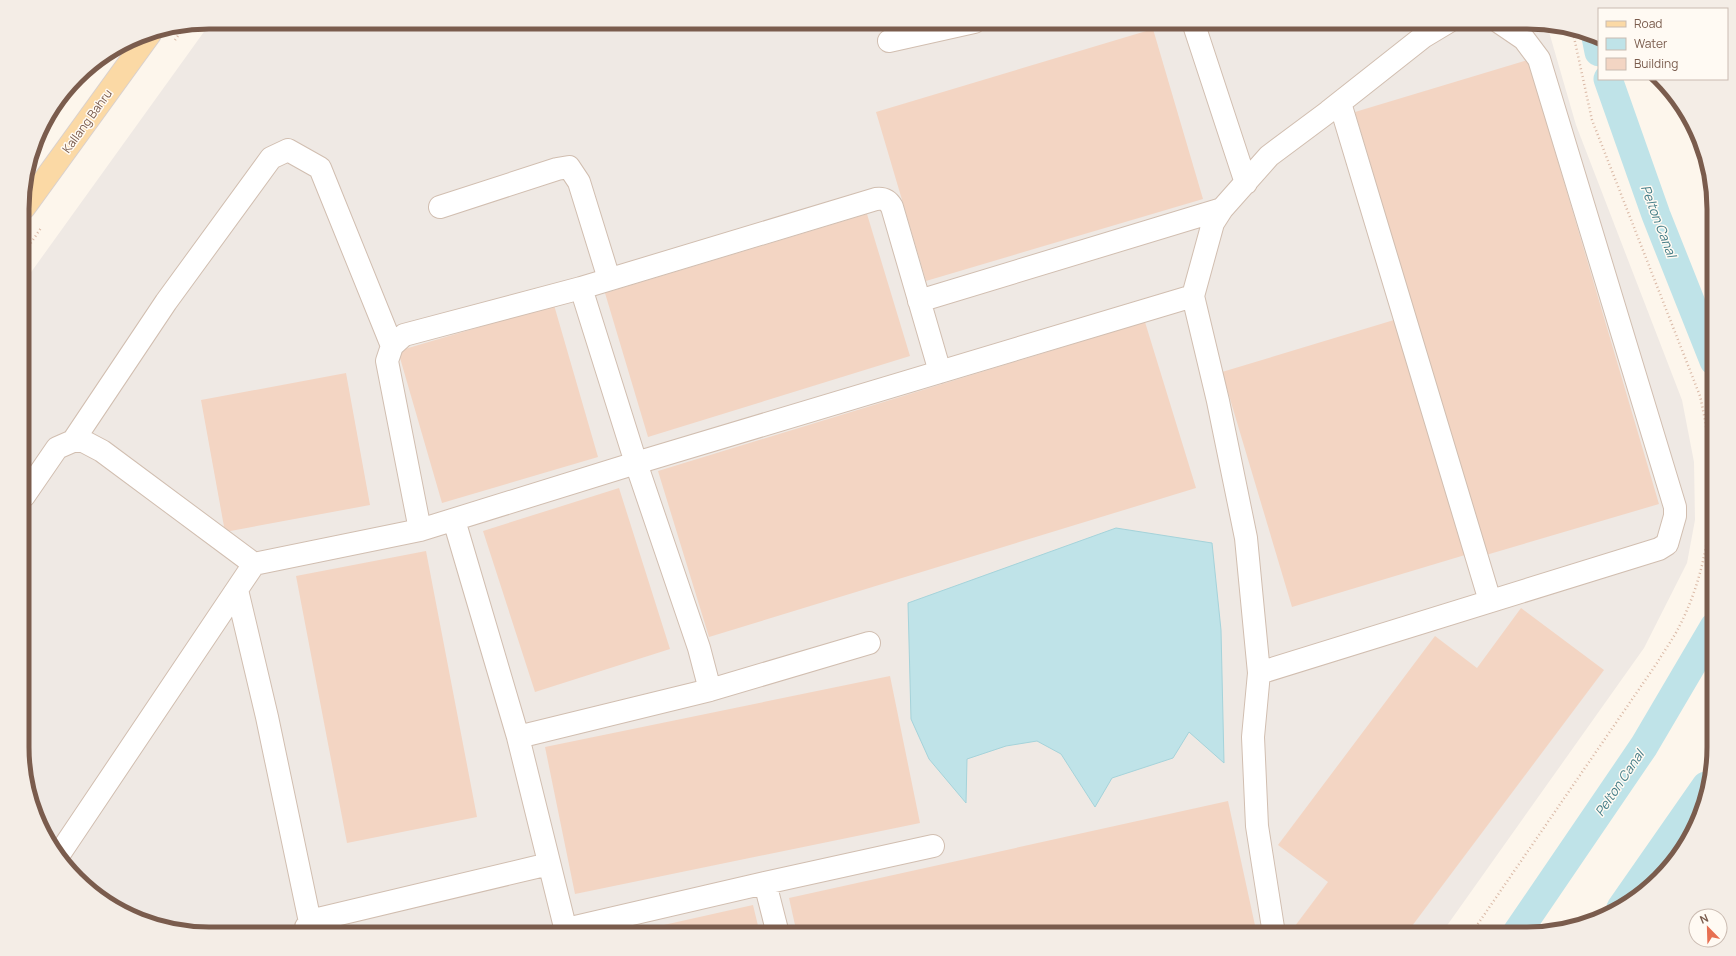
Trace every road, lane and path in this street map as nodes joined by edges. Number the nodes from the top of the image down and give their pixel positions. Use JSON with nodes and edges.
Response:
{"nodes":[{"id":1,"x":943,"y":29,"type":"edge"},
{"id":2,"x":1196,"y":29,"type":"edge"},
{"id":3,"x":1436,"y":29,"type":"edge"},
{"id":4,"x":1510,"y":29,"type":"edge"},
{"id":5,"x":1573,"y":35,"type":"edge"},
{"id":6,"x":145,"y":41,"type":"edge"},
{"id":7,"x":889,"y":41,"type":"dead end"},
{"id":8,"x":1340,"y":103,"type":"junction"},
{"id":9,"x":1246,"y":183,"type":"junction"},
{"id":10,"x":29,"y":201,"type":"edge"},
{"id":11,"x":440,"y":207,"type":"dead end"},
{"id":12,"x":1222,"y":209,"type":"junction"},
{"id":13,"x":609,"y":279,"type":"junction"},
{"id":14,"x":582,"y":288,"type":"junction"},
{"id":15,"x":1193,"y":296,"type":"junction"},
{"id":16,"x":919,"y":301,"type":"junction"},
{"id":17,"x":392,"y":346,"type":"junction"},
{"id":18,"x":940,"y":372,"type":"junction"},
{"id":19,"x":1707,"y":426,"type":"edge"},
{"id":20,"x":72,"y":441,"type":"junction"},
{"id":21,"x":636,"y":464,"type":"junction"},
{"id":22,"x":29,"y":489,"type":"edge"},
{"id":23,"x":454,"y":520,"type":"junction"},
{"id":24,"x":420,"y":530,"type":"junction"},
{"id":25,"x":1707,"y":543,"type":"edge"},
{"id":26,"x":254,"y":564,"type":"junction"},
{"id":27,"x":238,"y":590,"type":"junction"},
{"id":28,"x":1490,"y":601,"type":"junction"},
{"id":29,"x":868,"y":643,"type":"dead end"},
{"id":30,"x":1259,"y":673,"type":"junction"},
{"id":31,"x":710,"y":690,"type":"junction"},
{"id":32,"x":518,"y":737,"type":"junction"},
{"id":33,"x":933,"y":846,"type":"dead end"},
{"id":34,"x":62,"y":851,"type":"edge"},
{"id":35,"x":549,"y":864,"type":"junction"},
{"id":36,"x":765,"y":883,"type":"junction"},
{"id":37,"x":308,"y":927,"type":"edge"},
{"id":38,"x":312,"y":927,"type":"edge"},
{"id":39,"x":567,"y":927,"type":"edge"},
{"id":40,"x":572,"y":927,"type":"edge"},
{"id":41,"x":776,"y":927,"type":"edge"},
{"id":42,"x":1273,"y":927,"type":"edge"},
{"id":43,"x":1476,"y":927,"type":"edge"}],
"edges":[{"from":1,"to":7,"type":"lane"},
{"from":2,"to":9,"type":"lane"},
{"from":3,"to":8,"type":"lane"},
{"from":4,"to":28,"type":"lane"},
{"from":5,"to":19,"type":"path"},
{"from":6,"to":10,"type":"main road","name":"Kallang Bahru"},
{"from":8,"to":9,"type":"lane"},
{"from":8,"to":28,"type":"lane"},
{"from":9,"to":12,"type":"lane"},
{"from":11,"to":13,"type":"lane"},
{"from":12,"to":15,"type":"lane"},
{"from":12,"to":16,"type":"lane"},
{"from":13,"to":14,"type":"lane"},
{"from":13,"to":16,"type":"lane"},
{"from":14,"to":17,"type":"lane"},
{"from":14,"to":21,"type":"lane"},
{"from":15,"to":18,"type":"lane"},
{"from":15,"to":30,"type":"lane"},
{"from":16,"to":18,"type":"lane"},
{"from":17,"to":20,"type":"lane"},
{"from":17,"to":24,"type":"lane"},
{"from":18,"to":21,"type":"lane"},
{"from":20,"to":22,"type":"lane"},
{"from":20,"to":26,"type":"lane"},
{"from":21,"to":23,"type":"lane"},
{"from":21,"to":31,"type":"lane"},
{"from":23,"to":24,"type":"lane"},
{"from":23,"to":32,"type":"lane"},
{"from":24,"to":26,"type":"lane"},
{"from":25,"to":43,"type":"path"},
{"from":26,"to":27,"type":"lane"},
{"from":27,"to":34,"type":"lane"},
{"from":27,"to":37,"type":"lane"},
{"from":28,"to":30,"type":"lane"},
{"from":29,"to":31,"type":"lane"},
{"from":30,"to":42,"type":"lane"},
{"from":31,"to":32,"type":"lane"},
{"from":32,"to":35,"type":"lane"},
{"from":33,"to":36,"type":"lane"},
{"from":35,"to":38,"type":"lane"},
{"from":35,"to":39,"type":"lane"},
{"from":36,"to":40,"type":"lane"},
{"from":36,"to":41,"type":"lane"}]}
